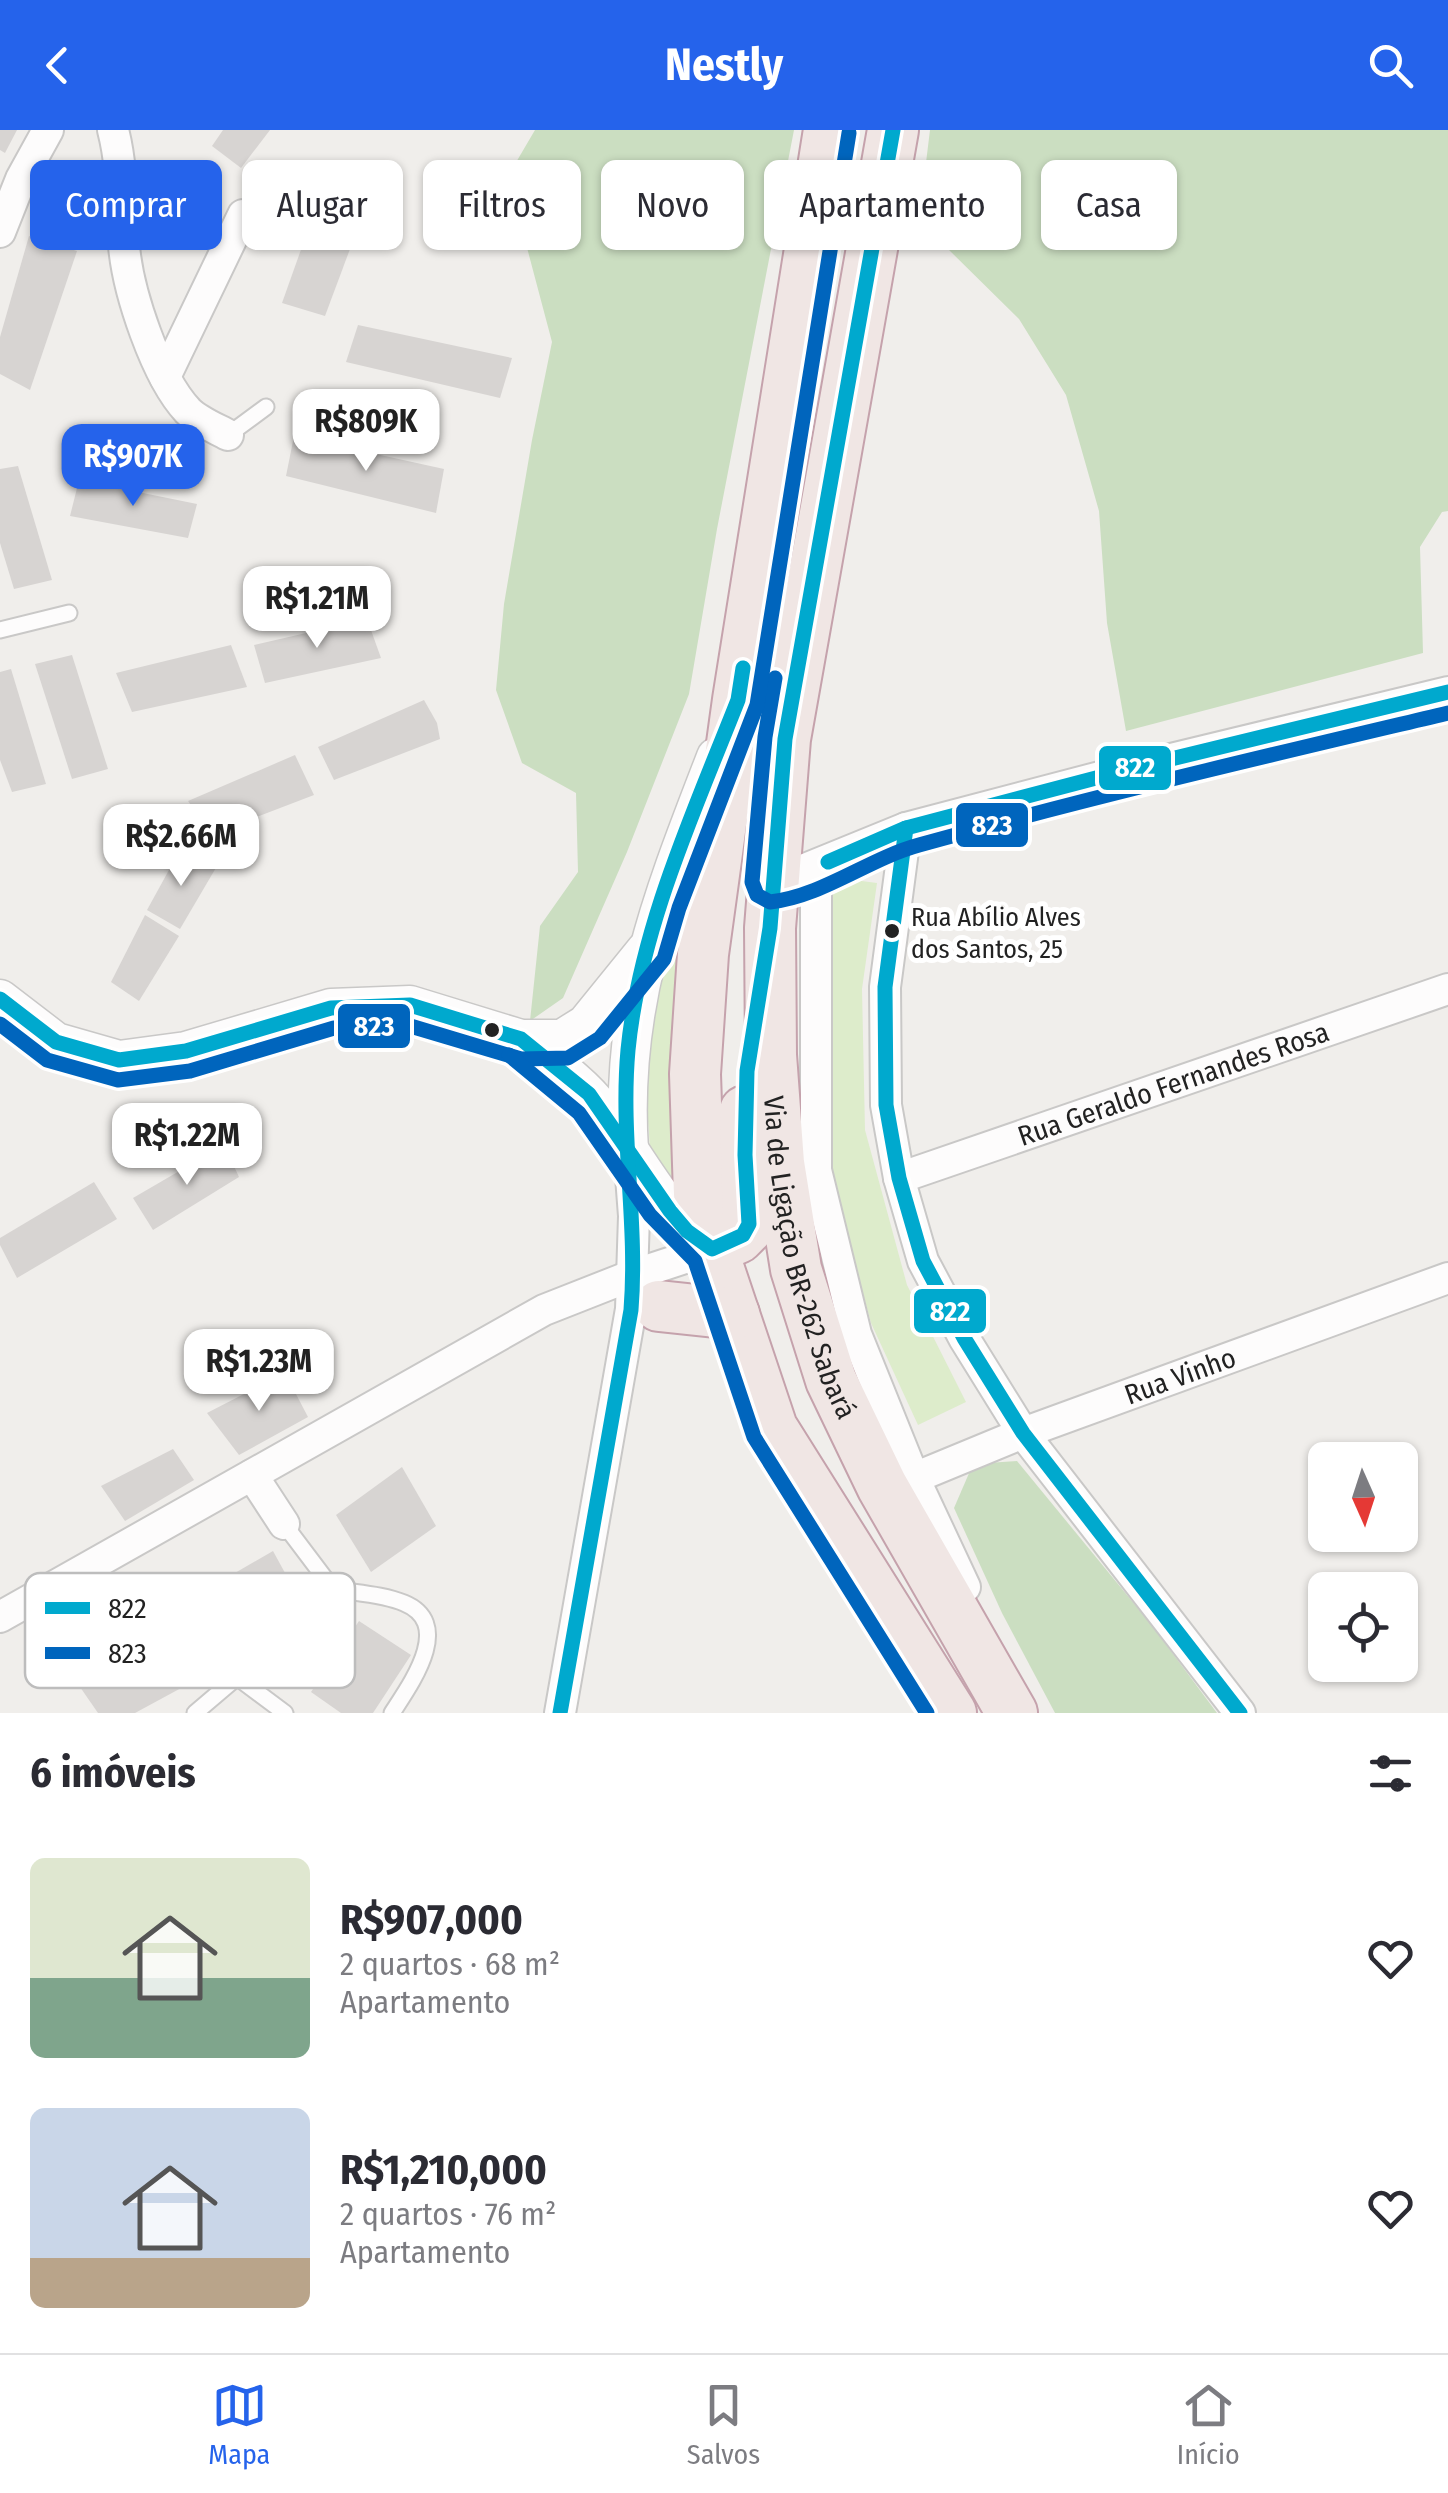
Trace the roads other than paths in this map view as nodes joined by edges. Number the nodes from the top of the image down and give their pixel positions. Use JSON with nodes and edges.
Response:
{"nodes":[{"id":1,"x":48,"y":130,"type":"edge"},
{"id":2,"x":112,"y":130,"type":"edge"},
{"id":3,"x":829,"y":130,"type":"edge"},
{"id":4,"x":892,"y":130,"type":"edge"},
{"id":5,"x":242,"y":217,"type":"edge"},
{"id":6,"x":0,"y":232,"type":"edge"},
{"id":7,"x":165,"y":376,"type":"junction"},
{"id":8,"x":266,"y":407,"type":"dead end"},
{"id":9,"x":228,"y":435,"type":"joint"},
{"id":10,"x":69,"y":613,"type":"dead end"},
{"id":11,"x":0,"y":630,"type":"edge"},
{"id":12,"x":1448,"y":692,"type":"edge"},
{"id":13,"x":738,"y":700,"type":"junction"},
{"id":14,"x":906,"y":828,"type":"junction"},
{"id":15,"x":786,"y":892,"type":"junction"},
{"id":16,"x":646,"y":950,"type":"junction"},
{"id":17,"x":1448,"y":989,"type":"edge"},
{"id":18,"x":0,"y":999,"type":"edge"},
{"id":19,"x":521,"y":1039,"type":"junction"},
{"id":20,"x":629,"y":1150,"type":"junction"},
{"id":21,"x":899,"y":1178,"type":"junction"},
{"id":22,"x":712,"y":1249,"type":"junction"},
{"id":23,"x":1448,"y":1278,"type":"edge"},
{"id":24,"x":646,"y":1290,"type":"junction"},
{"id":25,"x":734,"y":1314,"type":"junction"},
{"id":26,"x":1023,"y":1433,"type":"junction"},
{"id":27,"x":252,"y":1475,"type":"junction"},
{"id":28,"x":914,"y":1478,"type":"junction"},
{"id":29,"x":284,"y":1524,"type":"joint"},
{"id":30,"x":77,"y":1573,"type":"edge"},
{"id":31,"x":321,"y":1573,"type":"edge"},
{"id":32,"x":355,"y":1593,"type":"edge"},
{"id":33,"x":25,"y":1602,"type":"edge"},
{"id":34,"x":0,"y":1616,"type":"edge"},
{"id":35,"x":226,"y":1688,"type":"edge"},
{"id":36,"x":251,"y":1688,"type":"edge"},
{"id":37,"x":1007,"y":1704,"type":"edge"},
{"id":38,"x":195,"y":1713,"type":"edge"},
{"id":39,"x":285,"y":1713,"type":"edge"},
{"id":40,"x":392,"y":1713,"type":"edge"},
{"id":41,"x":560,"y":1713,"type":"edge"},
{"id":42,"x":951,"y":1713,"type":"edge"},
{"id":43,"x":1240,"y":1713,"type":"edge"}],
"edges":[{"from":1,"to":6,"type":"street"},
{"from":2,"to":7,"type":"street"},
{"from":3,"to":13,"type":"highway"},
{"from":4,"to":15,"type":"highway","name":"Via de Ligação BR-262 Sabará"},
{"from":5,"to":7,"type":"street"},
{"from":7,"to":9,"type":"street"},
{"from":8,"to":9,"type":"lane"},
{"from":10,"to":11,"type":"lane"},
{"from":12,"to":14,"type":"street"},
{"from":13,"to":16,"type":"street"},
{"from":13,"to":22,"type":"highway"},
{"from":14,"to":15,"type":"street"},
{"from":14,"to":21,"type":"street"},
{"from":15,"to":22,"type":"highway"},
{"from":15,"to":28,"type":"street","name":"Via de Ligação BR-262 Sabará"},
{"from":15,"to":37,"type":"highway","name":"Via de Ligação BR-262 Sabará"},
{"from":16,"to":19,"type":"street"},
{"from":16,"to":20,"type":"street"},
{"from":17,"to":21,"type":"street","name":"Rua Geraldo Fernandes Rosa"},
{"from":18,"to":19,"type":"street"},
{"from":19,"to":20,"type":"street"},
{"from":20,"to":22,"type":"street"},
{"from":20,"to":24,"type":"street"},
{"from":21,"to":26,"type":"street"},
{"from":22,"to":24,"type":"street"},
{"from":22,"to":25,"type":"highway"},
{"from":23,"to":26,"type":"street","name":"Rua Vinho"},
{"from":24,"to":25,"type":"highway"},
{"from":24,"to":27,"type":"street"},
{"from":24,"to":41,"type":"street"},
{"from":25,"to":42,"type":"highway"},
{"from":26,"to":28,"type":"street","name":"Rua Vinho"},
{"from":26,"to":43,"type":"street"},
{"from":27,"to":29,"type":"street"},
{"from":27,"to":30,"type":"street"},
{"from":28,"to":37,"type":"street","name":"Via de Ligação BR-262 Sabará"},
{"from":29,"to":31,"type":"lane"},
{"from":32,"to":40,"type":"lane"},
{"from":33,"to":34,"type":"street"},
{"from":35,"to":38,"type":"lane"},
{"from":36,"to":39,"type":"lane"}]}
